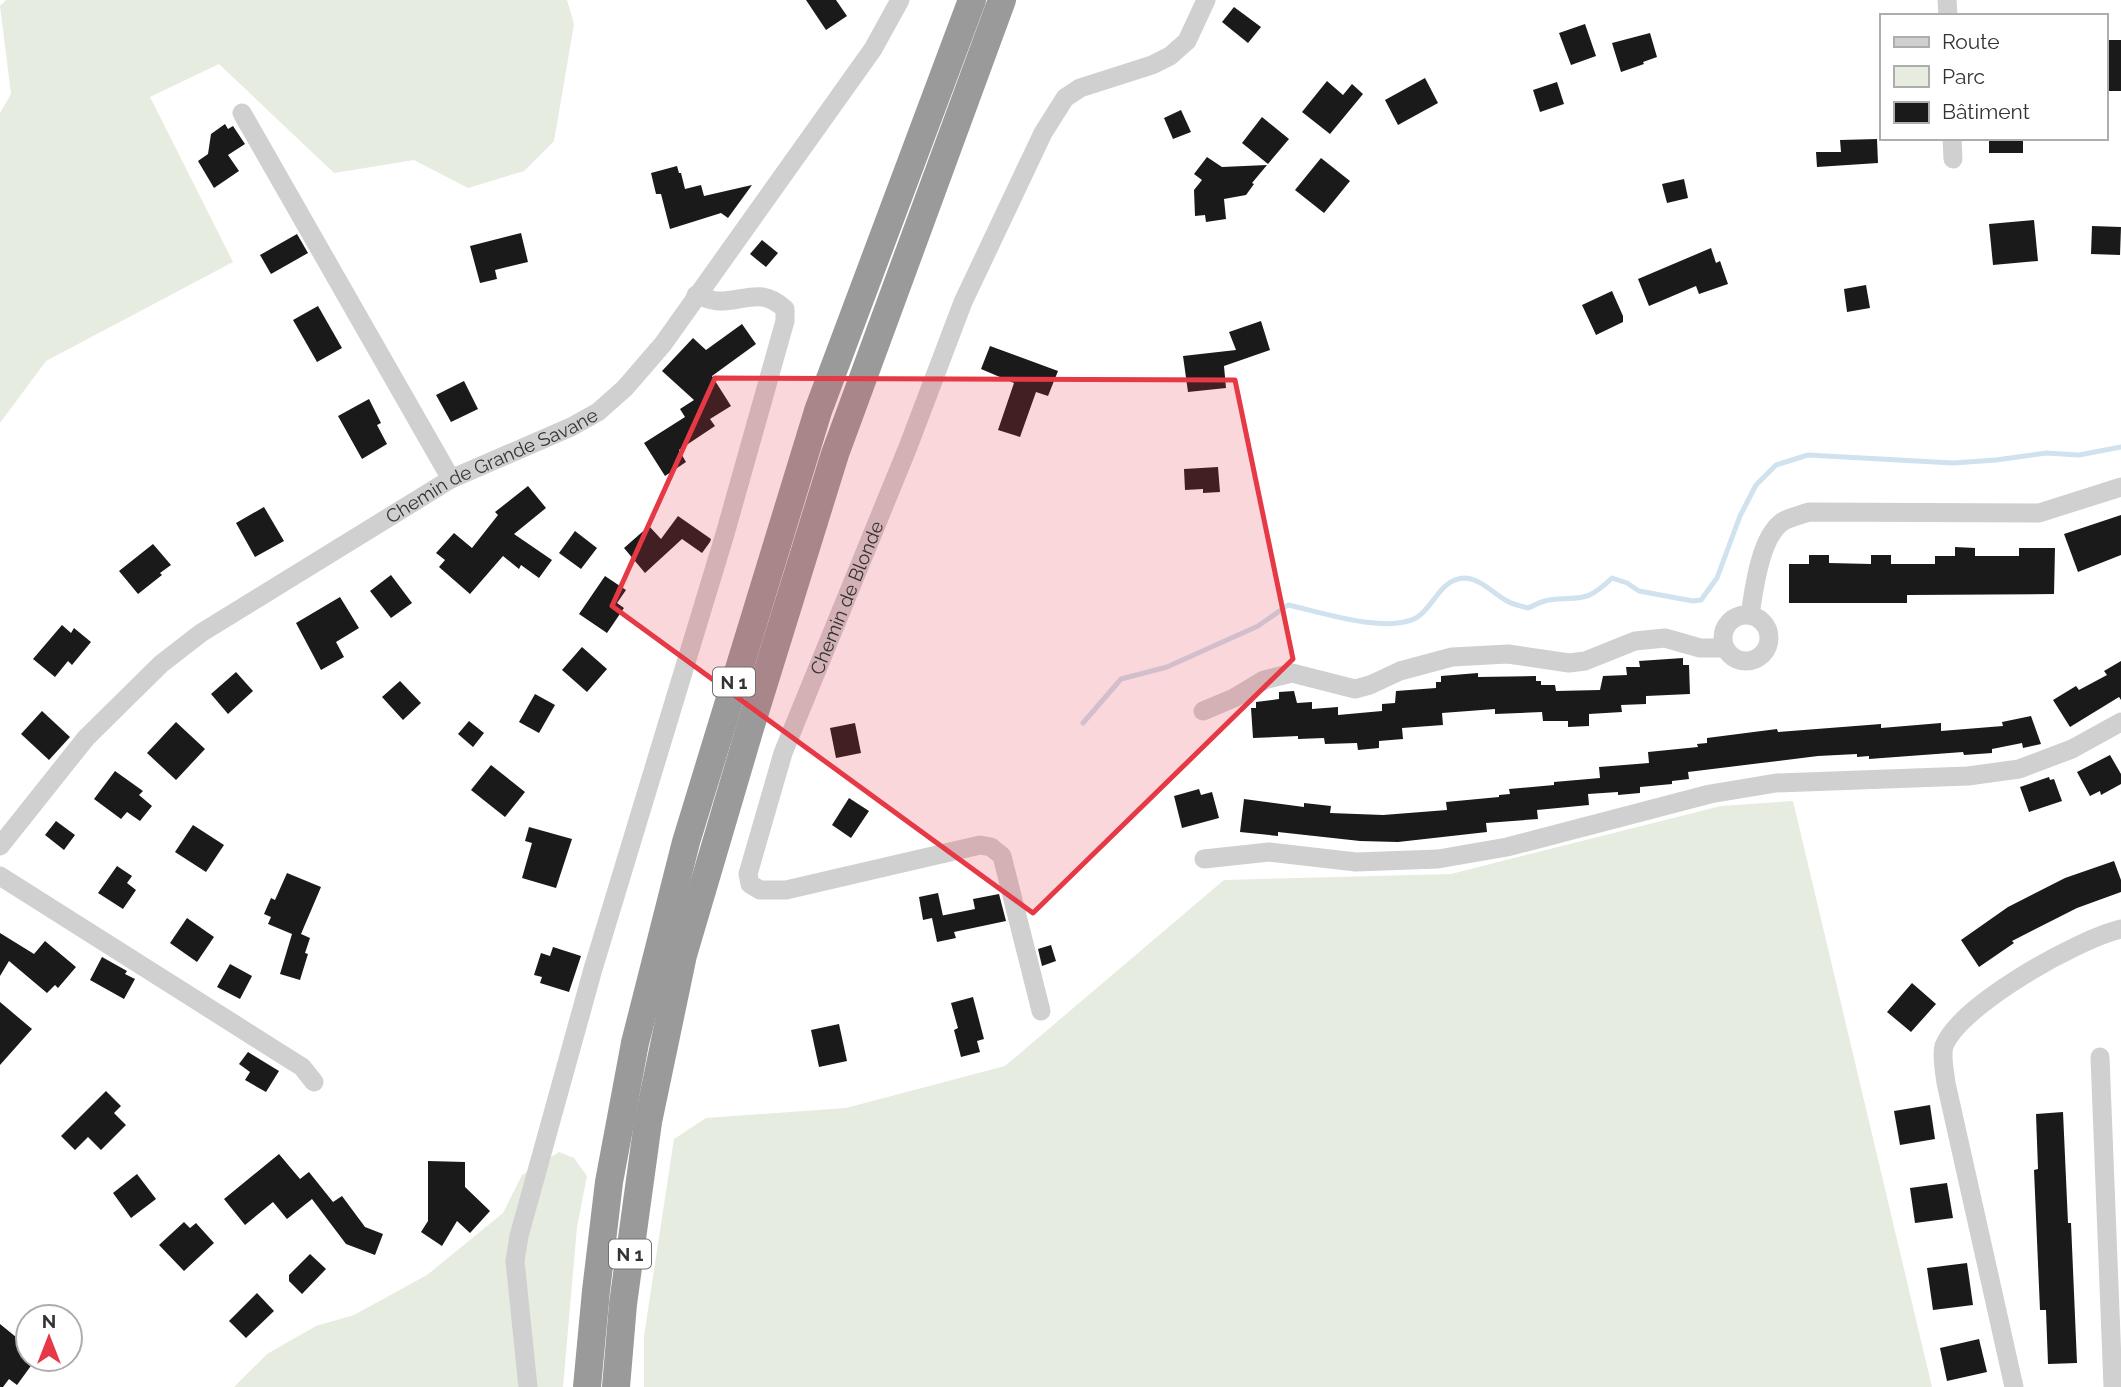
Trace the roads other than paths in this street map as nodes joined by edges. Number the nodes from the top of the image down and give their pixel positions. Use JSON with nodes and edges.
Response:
{"nodes":[{"id":1,"x":900,"y":0,"type":"edge"},
{"id":2,"x":972,"y":0,"type":"edge"},
{"id":3,"x":1002,"y":0,"type":"edge"},
{"id":4,"x":1206,"y":0,"type":"edge"},
{"id":5,"x":242,"y":113,"type":"dead end"},
{"id":6,"x":1952,"y":140,"type":"edge"},
{"id":7,"x":1953,"y":159,"type":"dead end"},
{"id":8,"x":696,"y":295,"type":"junction"},
{"id":9,"x":451,"y":479,"type":"junction"},
{"id":10,"x":2121,"y":486,"type":"edge"},
{"id":11,"x":1750,"y":615,"type":"junction"},
{"id":12,"x":1725,"y":648,"type":"junction"},
{"id":13,"x":1203,"y":711,"type":"dead end"},
{"id":14,"x":2121,"y":722,"type":"edge"},
{"id":15,"x":0,"y":846,"type":"edge"},
{"id":16,"x":1205,"y":859,"type":"dead end"},
{"id":17,"x":0,"y":876,"type":"edge"},
{"id":18,"x":2121,"y":929,"type":"edge"},
{"id":19,"x":1041,"y":1011,"type":"dead end"},
{"id":20,"x":2100,"y":1058,"type":"dead end"},
{"id":21,"x":314,"y":1082,"type":"dead end"},
{"id":22,"x":528,"y":1387,"type":"edge"},
{"id":23,"x":587,"y":1387,"type":"edge"},
{"id":24,"x":616,"y":1387,"type":"edge"},
{"id":25,"x":2014,"y":1387,"type":"edge"},
{"id":26,"x":2113,"y":1387,"type":"edge"}],
"edges":[{"from":1,"to":8,"type":"street","name":"Chemin de Grande Savane"},
{"from":2,"to":23,"type":"highway","number":"N 1"},
{"from":3,"to":24,"type":"highway","number":"N 1"},
{"from":4,"to":19,"type":"street","name":"Chemin de Blonde"},
{"from":5,"to":9,"type":"street"},
{"from":6,"to":7,"type":"street"},
{"from":8,"to":9,"type":"street","name":"Chemin de Grande Savane"},
{"from":8,"to":22,"type":"street"},
{"from":9,"to":15,"type":"street","name":"Chemin de Grande Savane"},
{"from":10,"to":11,"type":"street"},
{"from":11,"to":12,"type":"street"},
{"from":11,"to":12,"type":"street"},
{"from":12,"to":13,"type":"street"},
{"from":14,"to":16,"type":"street"},
{"from":17,"to":21,"type":"street"},
{"from":18,"to":25,"type":"street"},
{"from":20,"to":26,"type":"street"}]}
